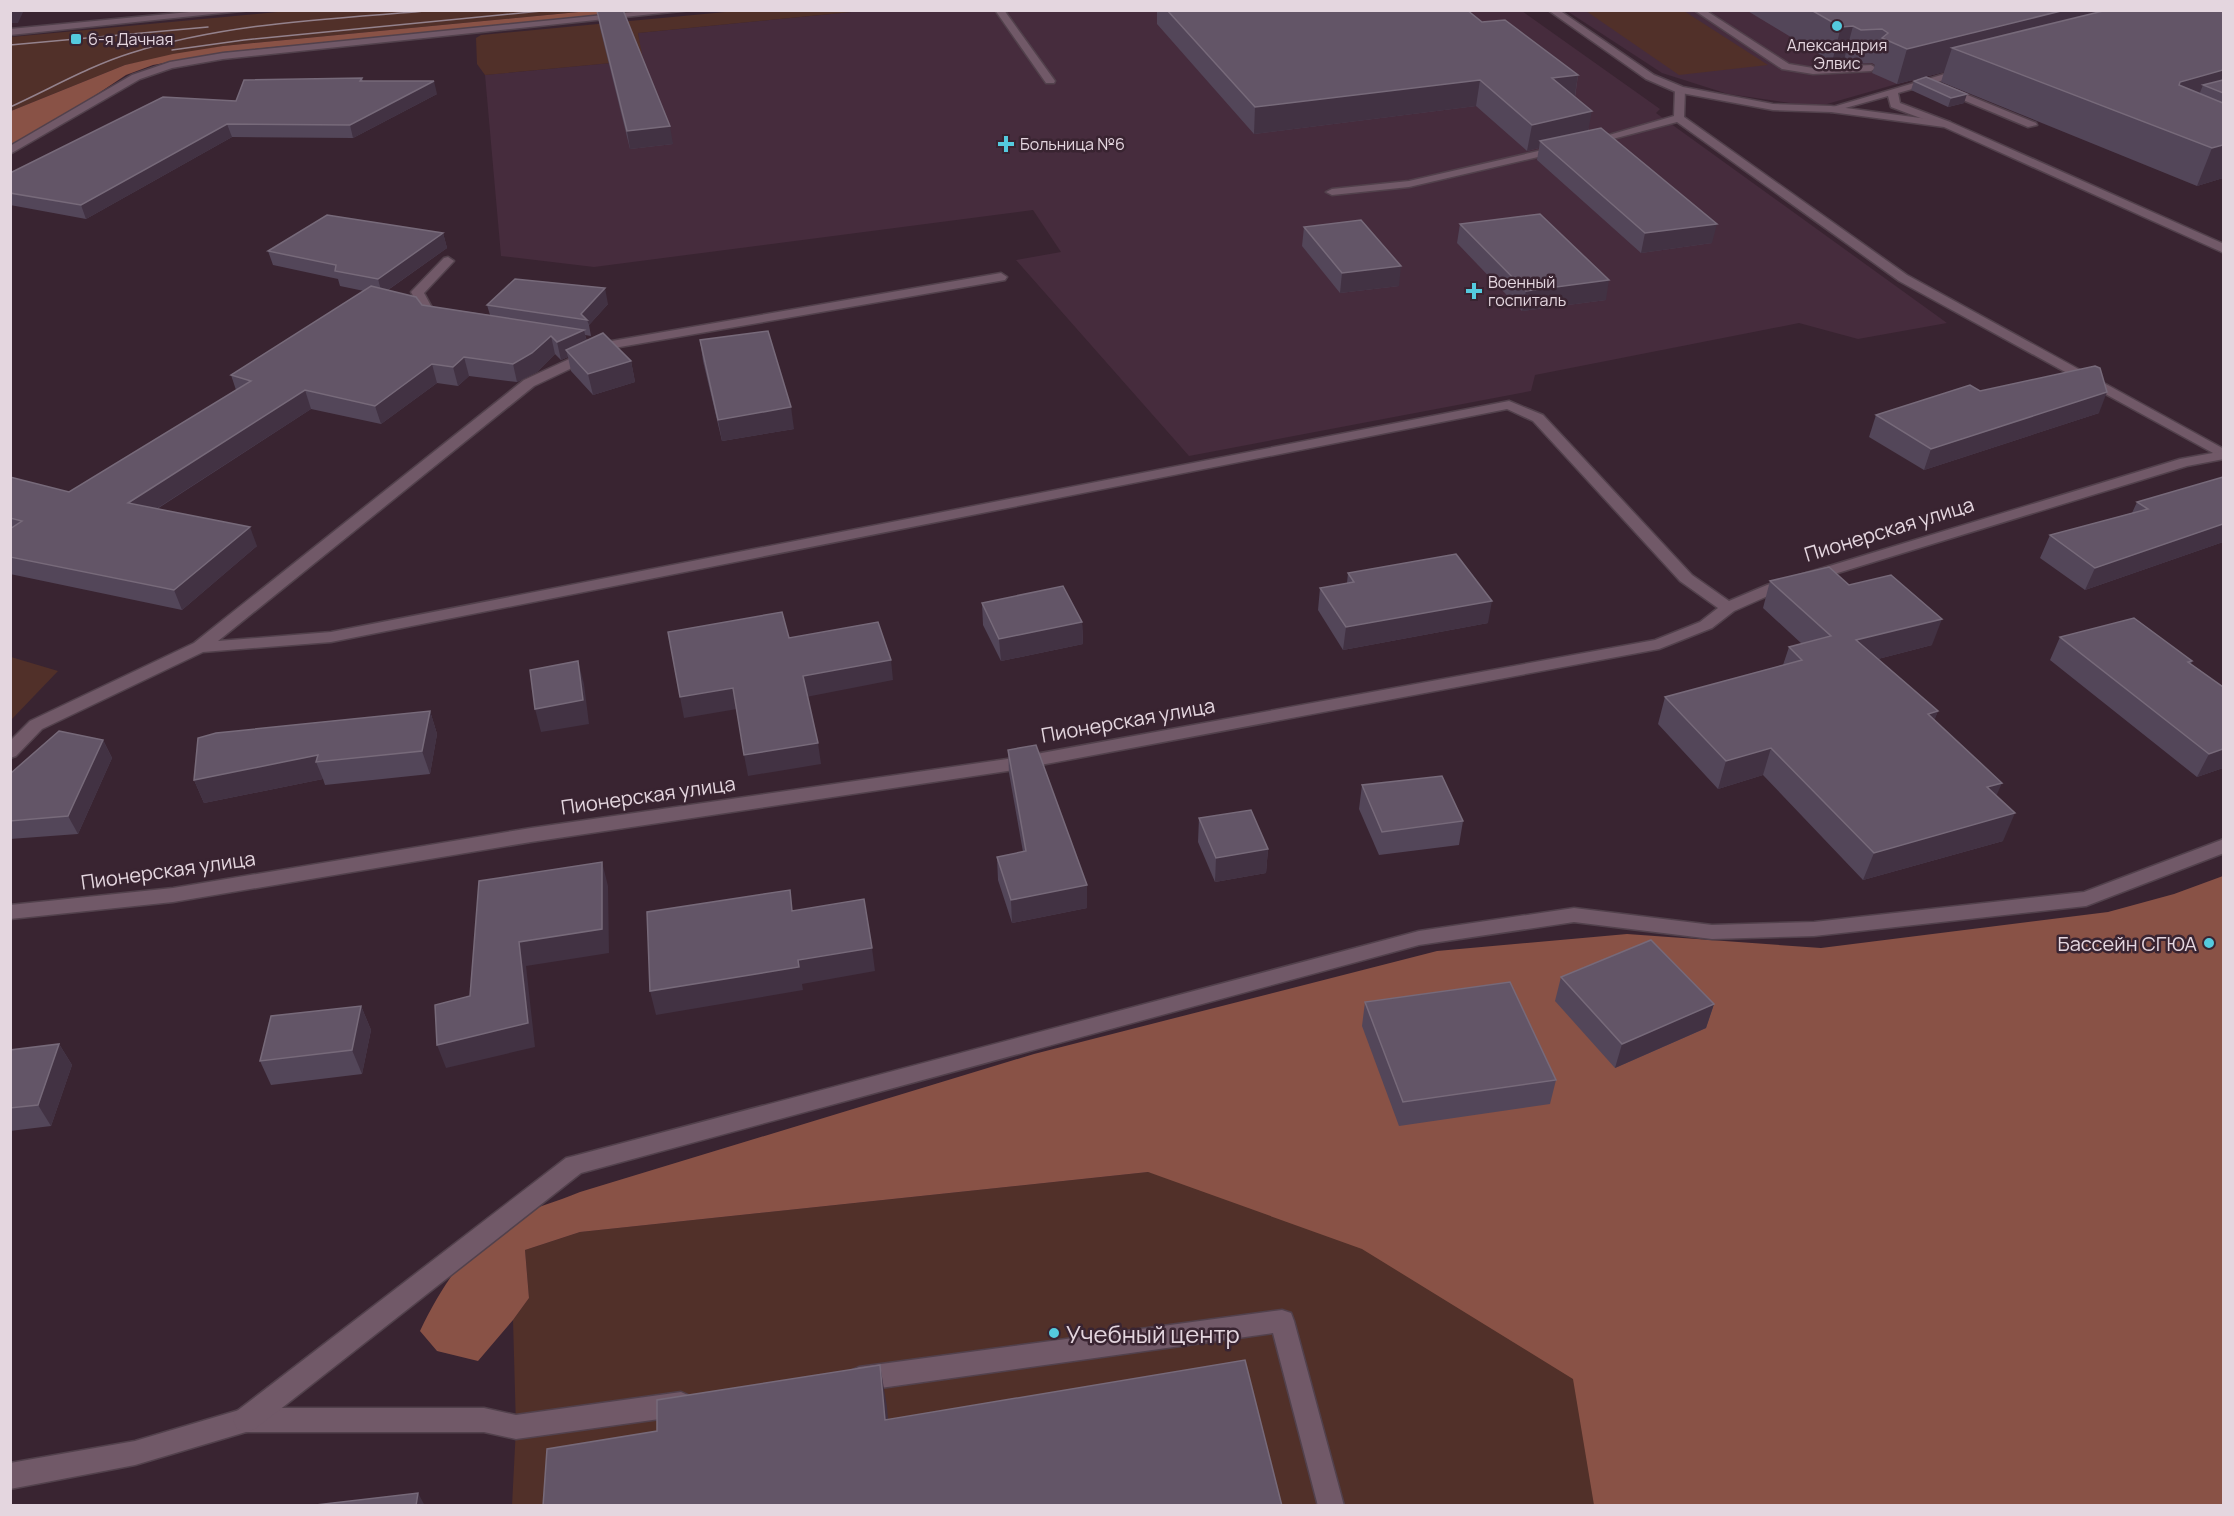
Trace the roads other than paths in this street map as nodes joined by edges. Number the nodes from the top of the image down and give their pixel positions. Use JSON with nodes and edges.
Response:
{"nodes":[{"id":1,"x":247,"y":10,"type":"edge"},
{"id":2,"x":687,"y":10,"type":"edge"},
{"id":3,"x":999,"y":10,"type":"edge"},
{"id":4,"x":1552,"y":10,"type":"edge"},
{"id":5,"x":1698,"y":10,"type":"edge"},
{"id":6,"x":10,"y":33,"type":"edge"},
{"id":7,"x":1981,"y":67,"type":"edge"},
{"id":8,"x":1871,"y":68,"type":"edge"},
{"id":9,"x":1050,"y":81,"type":"dead end"},
{"id":10,"x":1924,"y":81,"type":"junction"},
{"id":11,"x":1680,"y":90,"type":"junction"},
{"id":12,"x":1893,"y":92,"type":"junction"},
{"id":13,"x":1831,"y":109,"type":"junction"},
{"id":14,"x":1679,"y":118,"type":"junction"},
{"id":15,"x":1946,"y":124,"type":"junction"},
{"id":16,"x":2032,"y":124,"type":"edge"},
{"id":17,"x":10,"y":151,"type":"edge"},
{"id":18,"x":1332,"y":192,"type":"dead end"},
{"id":19,"x":2223,"y":249,"type":"edge"},
{"id":20,"x":448,"y":261,"type":"dead end"},
{"id":21,"x":1001,"y":277,"type":"dead end"},
{"id":22,"x":454,"y":321,"type":"edge"},
{"id":23,"x":589,"y":342,"type":"edge"},
{"id":24,"x":611,"y":345,"type":"junction"},
{"id":25,"x":2223,"y":455,"type":"edge"},
{"id":26,"x":1728,"y":608,"type":"junction"},
{"id":27,"x":200,"y":647,"type":"junction"},
{"id":28,"x":10,"y":752,"type":"edge"},
{"id":29,"x":2223,"y":845,"type":"edge"},
{"id":30,"x":10,"y":912,"type":"edge"},
{"id":31,"x":834,"y":1383,"type":"edge"},
{"id":32,"x":704,"y":1401,"type":"edge"},
{"id":33,"x":246,"y":1420,"type":"junction"},
{"id":34,"x":10,"y":1476,"type":"edge"},
{"id":35,"x":1330,"y":1506,"type":"edge"}],
"edges":[{"from":1,"to":6,"type":"street"},
{"from":2,"to":17,"type":"street"},
{"from":3,"to":9,"type":"street"},
{"from":4,"to":11,"type":"street"},
{"from":5,"to":8,"type":"street"},
{"from":7,"to":10,"type":"street"},
{"from":10,"to":12,"type":"street"},
{"from":10,"to":16,"type":"street"},
{"from":11,"to":13,"type":"street"},
{"from":11,"to":14,"type":"street"},
{"from":12,"to":13,"type":"street"},
{"from":12,"to":15,"type":"street"},
{"from":13,"to":15,"type":"street"},
{"from":14,"to":18,"type":"street"},
{"from":14,"to":25,"type":"street"},
{"from":15,"to":19,"type":"street"},
{"from":20,"to":22,"type":"street"},
{"from":21,"to":24,"type":"street"},
{"from":23,"to":24,"type":"street"},
{"from":24,"to":27,"type":"street"},
{"from":25,"to":26,"type":"street","name":"Пионерская улица"},
{"from":26,"to":27,"type":"street"},
{"from":26,"to":30,"type":"street","name":"Пионерская улица"},
{"from":27,"to":28,"type":"street"},
{"from":29,"to":33,"type":"street"},
{"from":31,"to":35,"type":"street"},
{"from":32,"to":33,"type":"street"},
{"from":33,"to":34,"type":"street"}]}
